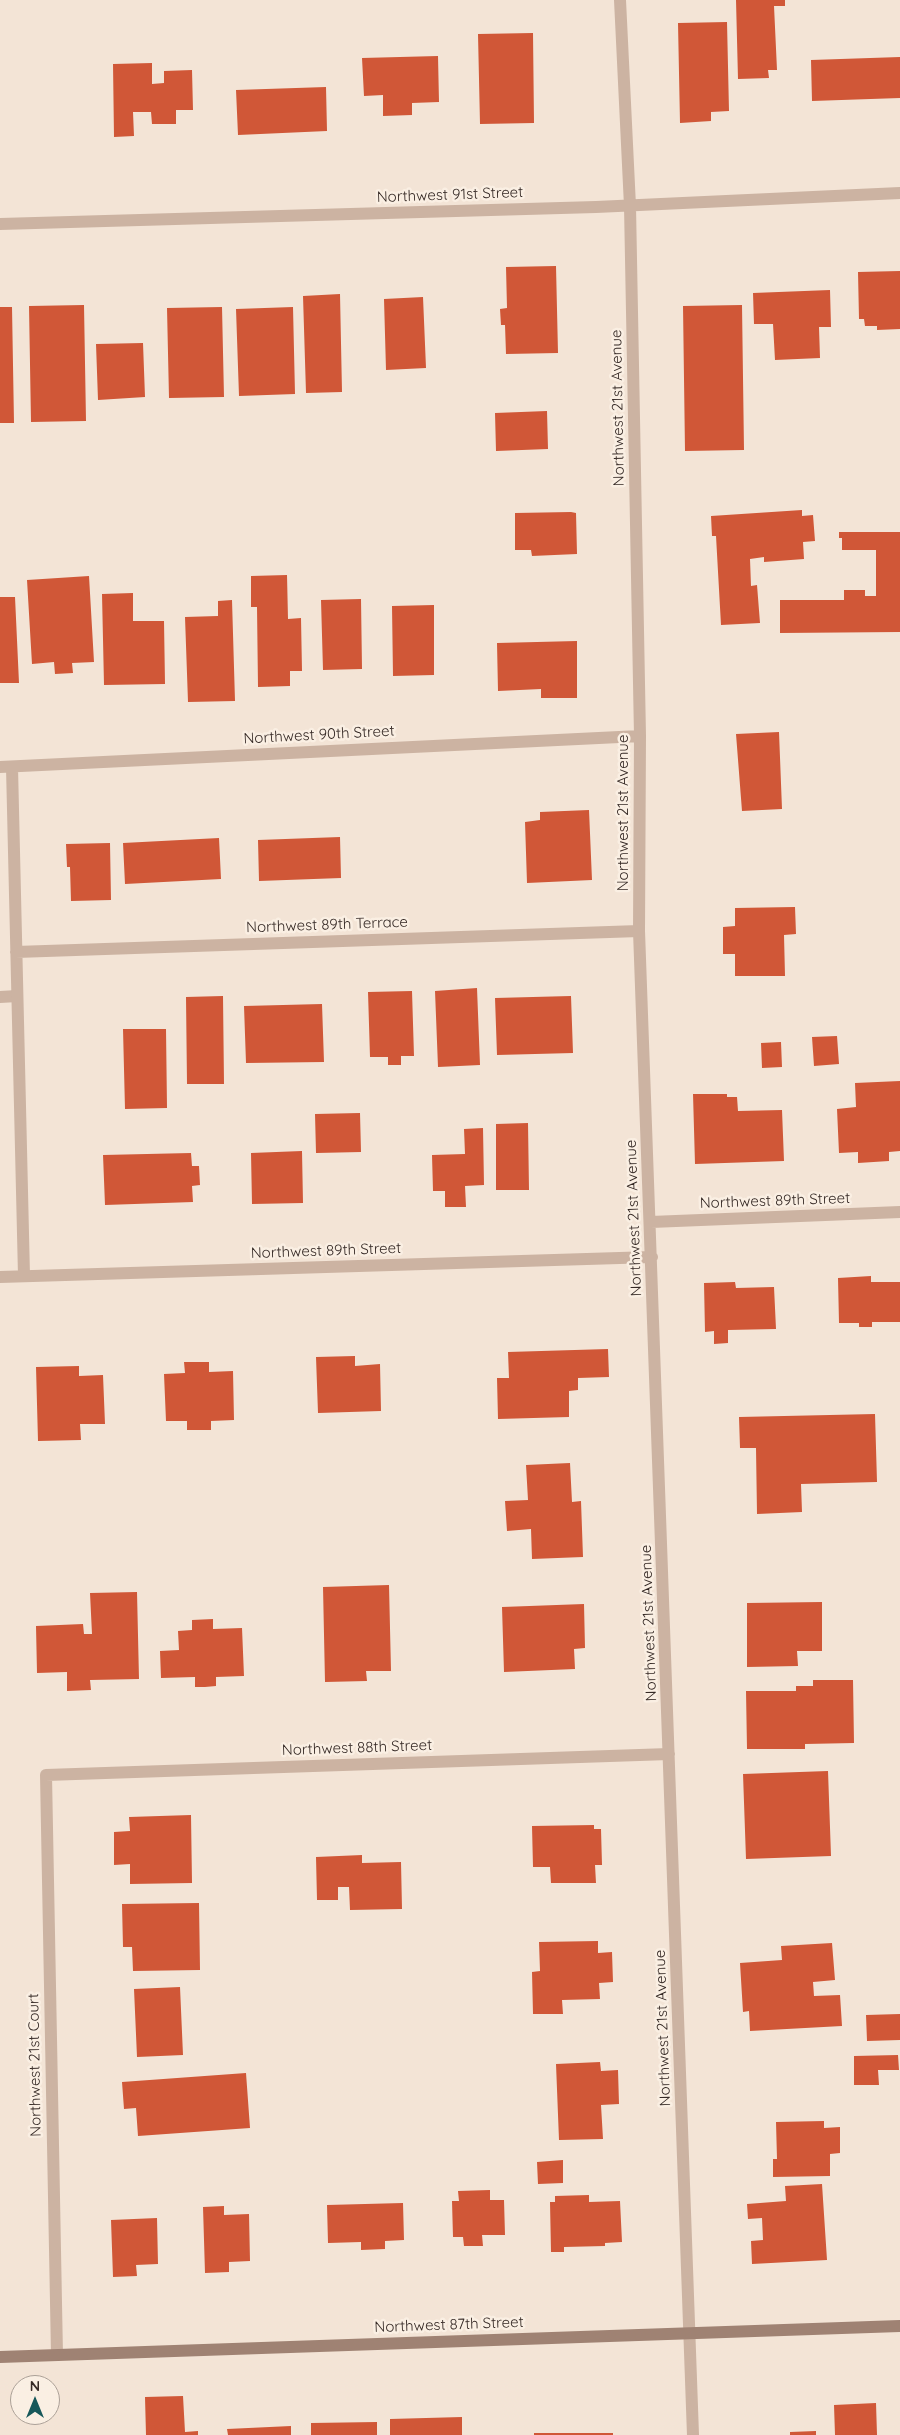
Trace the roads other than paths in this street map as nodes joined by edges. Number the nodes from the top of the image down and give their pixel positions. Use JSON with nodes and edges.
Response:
{"nodes":[{"id":1,"x":620,"y":0,"type":"edge"},
{"id":2,"x":900,"y":193,"type":"edge"},
{"id":3,"x":630,"y":206,"type":"junction"},
{"id":4,"x":0,"y":224,"type":"edge"},
{"id":5,"x":640,"y":736,"type":"junction"},
{"id":6,"x":6,"y":767,"type":"edge"},
{"id":7,"x":639,"y":931,"type":"junction"},
{"id":8,"x":16,"y":952,"type":"junction"},
{"id":9,"x":17,"y":996,"type":"junction"},
{"id":10,"x":0,"y":997,"type":"edge"},
{"id":11,"x":900,"y":1212,"type":"edge"},
{"id":12,"x":651,"y":1222,"type":"junction"},
{"id":13,"x":652,"y":1257,"type":"junction"},
{"id":14,"x":24,"y":1276,"type":"junction"},
{"id":15,"x":0,"y":1277,"type":"edge"},
{"id":16,"x":669,"y":1754,"type":"junction"},
{"id":17,"x":46,"y":1775,"type":"joint"},
{"id":18,"x":900,"y":2326,"type":"edge"},
{"id":19,"x":690,"y":2334,"type":"junction"},
{"id":20,"x":57,"y":2355,"type":"junction"},
{"id":21,"x":0,"y":2357,"type":"edge"},
{"id":22,"x":693,"y":2435,"type":"edge"}],
"edges":[{"from":1,"to":3,"type":"street","name":"Northwest 21st Avenue"},
{"from":2,"to":3,"type":"street","name":"Northwest 91st Street"},
{"from":3,"to":4,"type":"street","name":"Northwest 91st Street"},
{"from":3,"to":5,"type":"street","name":"Northwest 21st Avenue"},
{"from":5,"to":6,"type":"street","name":"Northwest 90th Street"},
{"from":5,"to":7,"type":"street","name":"Northwest 21st Avenue"},
{"from":6,"to":8,"type":"street"},
{"from":7,"to":8,"type":"street","name":"Northwest 89th Terrace"},
{"from":7,"to":12,"type":"street","name":"Northwest 21st Avenue"},
{"from":8,"to":9,"type":"street"},
{"from":9,"to":10,"type":"street"},
{"from":9,"to":14,"type":"street"},
{"from":11,"to":12,"type":"street","name":"Northwest 89th Street"},
{"from":12,"to":13,"type":"street","name":"Northwest 21st Avenue"},
{"from":13,"to":14,"type":"street","name":"Northwest 89th Street"},
{"from":13,"to":16,"type":"street","name":"Northwest 21st Avenue"},
{"from":14,"to":15,"type":"street","name":"Northwest 89th Street"},
{"from":16,"to":17,"type":"street","name":"Northwest 88th Street"},
{"from":16,"to":19,"type":"street","name":"Northwest 21st Avenue"},
{"from":17,"to":20,"type":"street","name":"Northwest 21st Court"},
{"from":18,"to":19,"type":"street","name":"Northwest 87th Street"},
{"from":19,"to":20,"type":"street","name":"Northwest 87th Street"},
{"from":19,"to":22,"type":"street","name":"Northwest 21st Avenue"},
{"from":20,"to":21,"type":"street","name":"Northwest 87th Street"}]}
